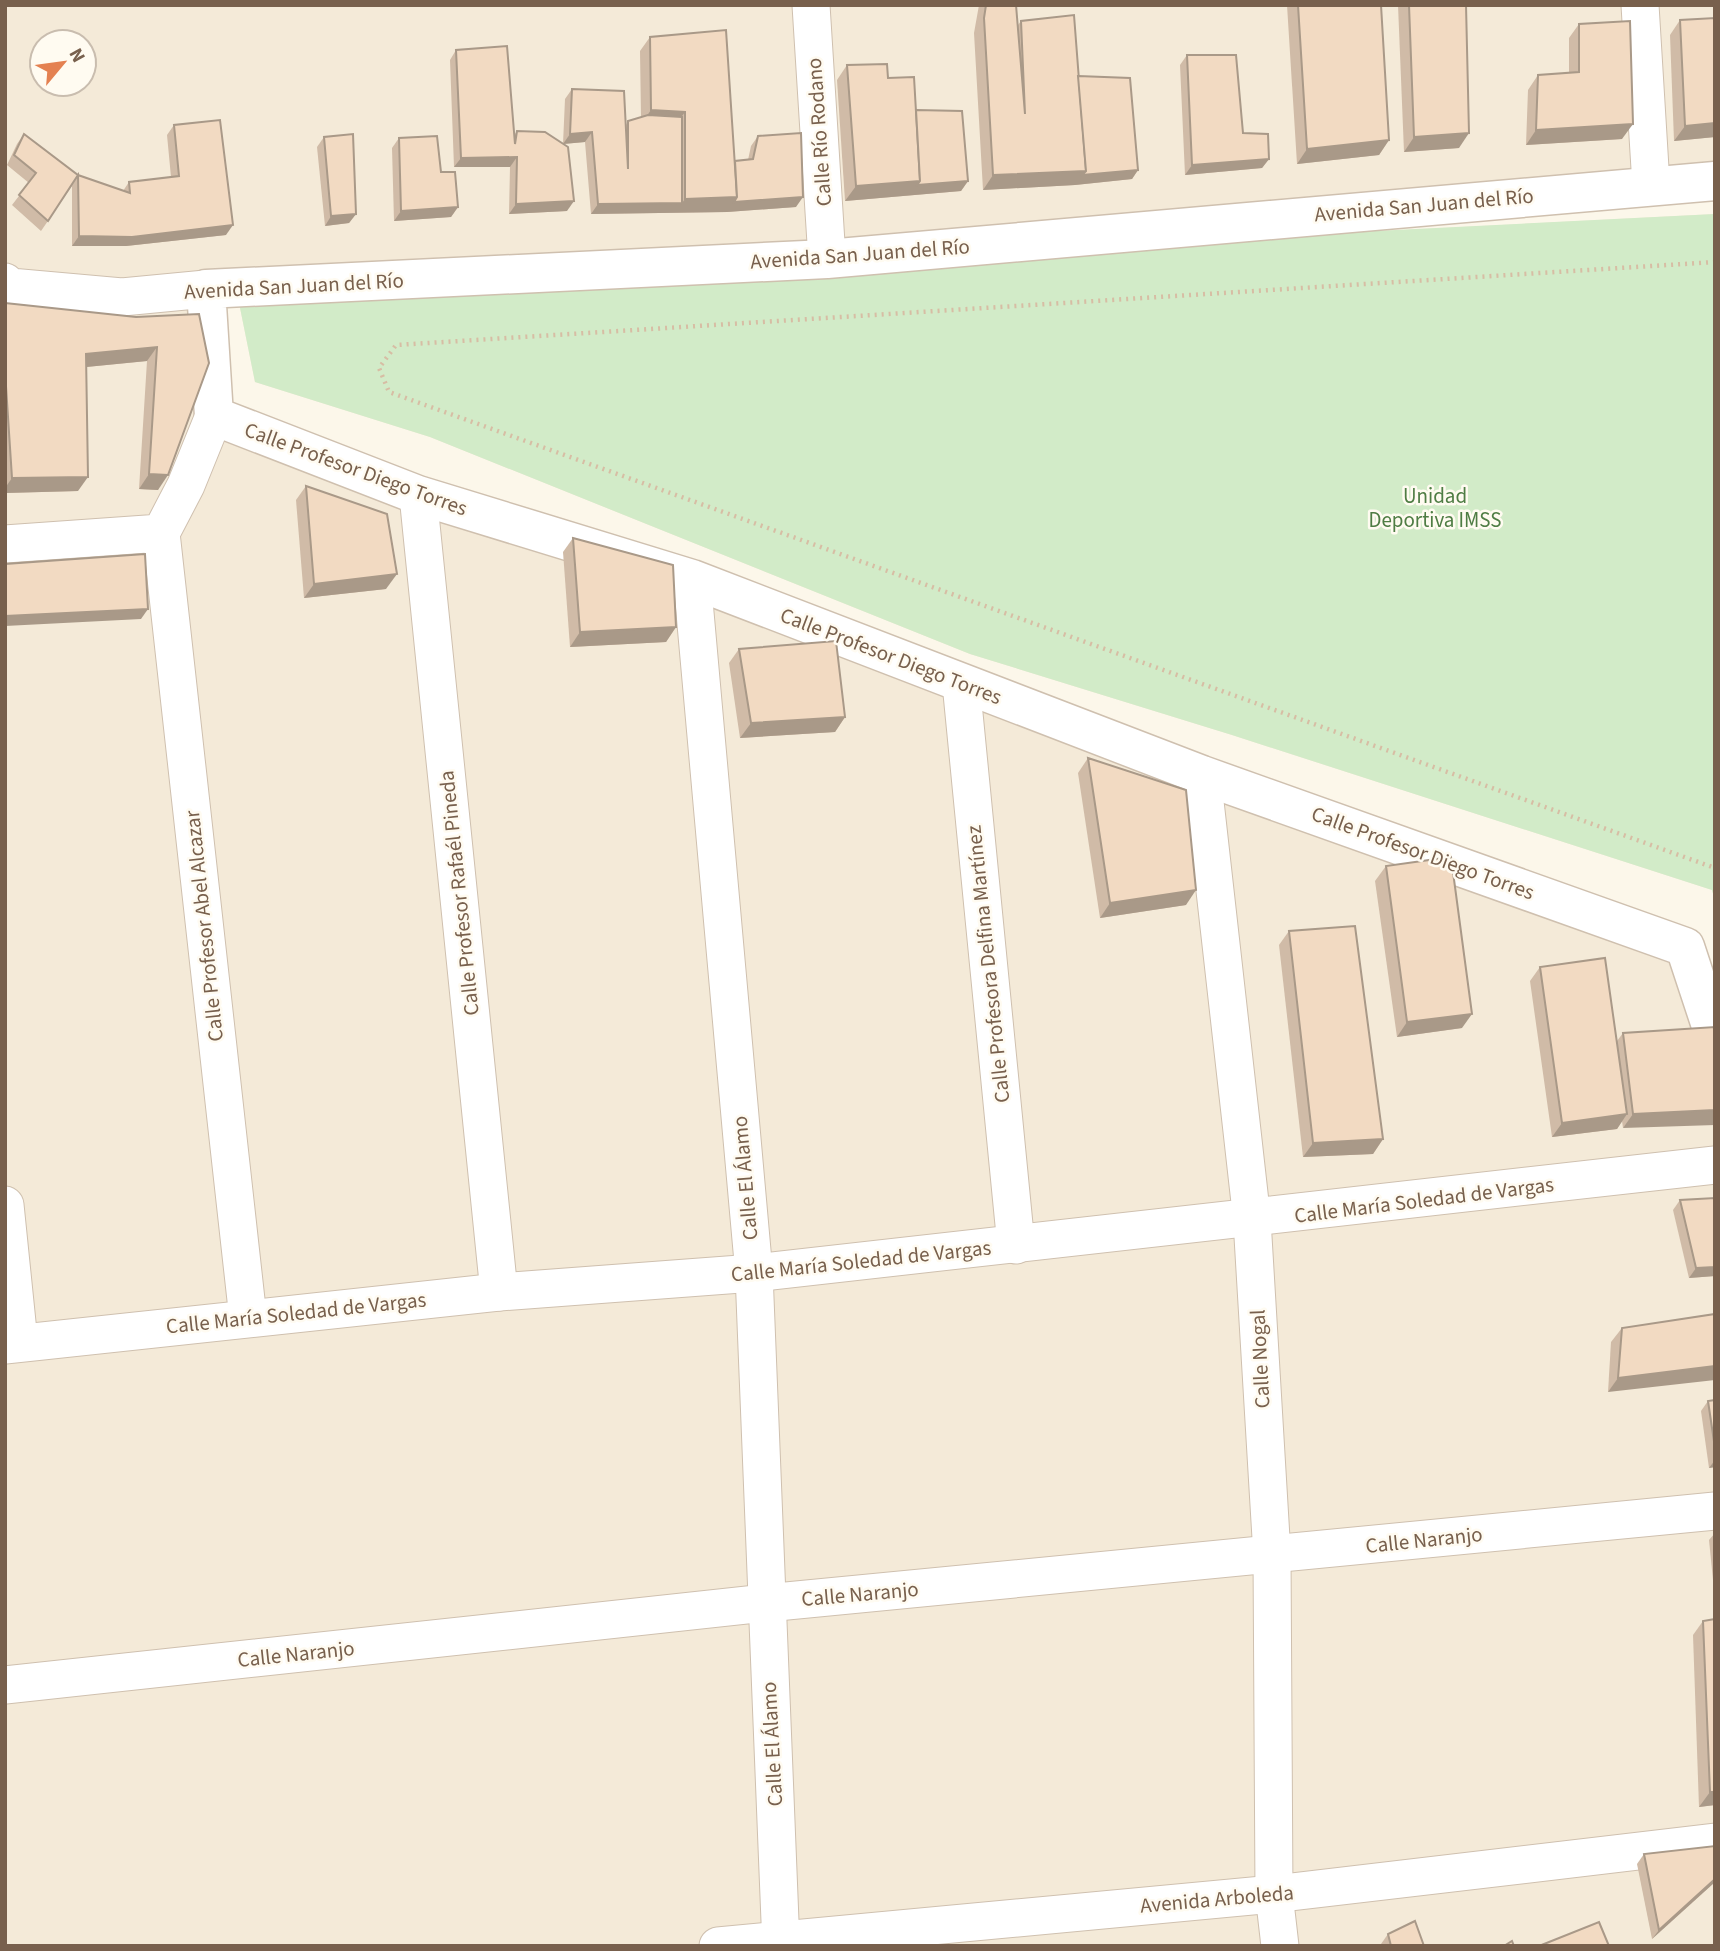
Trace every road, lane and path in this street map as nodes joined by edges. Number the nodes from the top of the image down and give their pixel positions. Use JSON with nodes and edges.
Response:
{"nodes":[{"id":1,"x":811,"y":5,"type":"edge"},
{"id":2,"x":1640,"y":5,"type":"edge"},
{"id":3,"x":1715,"y":181,"type":"edge"},
{"id":4,"x":1651,"y":185,"type":"junction"},
{"id":5,"x":827,"y":259,"type":"junction"},
{"id":6,"x":1715,"y":261,"type":"edge"},
{"id":7,"x":7,"y":286,"type":"edge"},
{"id":8,"x":206,"y":289,"type":"junction"},
{"id":9,"x":214,"y":416,"type":"junction"},
{"id":10,"x":418,"y":495,"type":"junction"},
{"id":11,"x":161,"y":533,"type":"junction"},
{"id":12,"x":5,"y":544,"type":"edge"},
{"id":13,"x":692,"y":579,"type":"junction"},
{"id":14,"x":961,"y":683,"type":"junction"},
{"id":15,"x":1202,"y":775,"type":"junction"},
{"id":16,"x":1715,"y":868,"type":"edge"},
{"id":17,"x":1715,"y":1038,"type":"edge"},
{"id":18,"x":1715,"y":1165,"type":"edge"},
{"id":19,"x":5,"y":1205,"type":"edge"},
{"id":20,"x":1252,"y":1220,"type":"junction"},
{"id":21,"x":1016,"y":1244,"type":"junction"},
{"id":22,"x":754,"y":1273,"type":"junction"},
{"id":23,"x":499,"y":1292,"type":"junction"},
{"id":24,"x":248,"y":1318,"type":"junction"},
{"id":25,"x":12,"y":1344,"type":"edge"},
{"id":26,"x":1715,"y":1511,"type":"edge"},
{"id":27,"x":1272,"y":1555,"type":"junction"},
{"id":28,"x":766,"y":1603,"type":"junction"},
{"id":29,"x":5,"y":1685,"type":"edge"},
{"id":30,"x":1715,"y":1842,"type":"edge"},
{"id":31,"x":1274,"y":1894,"type":"junction"},
{"id":32,"x":781,"y":1942,"type":"edge"},
{"id":33,"x":718,"y":1946,"type":"edge"},
{"id":34,"x":1280,"y":1946,"type":"edge"}],
"edges":[{"from":1,"to":5,"type":"street","name":"Calle Río Rodano"},
{"from":2,"to":4,"type":"street"},
{"from":3,"to":4,"type":"street","name":"Avenida San Juan del Río"},
{"from":4,"to":5,"type":"street","name":"Avenida San Juan del Río"},
{"from":5,"to":8,"type":"street","name":"Avenida San Juan del Río"},
{"from":6,"to":16,"type":"path"},
{"from":7,"to":8,"type":"street","name":"Avenida San Juan del Río"},
{"from":8,"to":9,"type":"street"},
{"from":9,"to":10,"type":"street","name":"Calle Profesor Diego Torres"},
{"from":9,"to":11,"type":"street"},
{"from":10,"to":13,"type":"street","name":"Calle Profesor Diego Torres"},
{"from":10,"to":23,"type":"street","name":"Calle Profesor Rafaél Pineda"},
{"from":11,"to":12,"type":"street"},
{"from":11,"to":24,"type":"street","name":"Calle Profesor Abel Alcazar"},
{"from":13,"to":14,"type":"street","name":"Calle Profesor Diego Torres"},
{"from":13,"to":22,"type":"street","name":"Calle El Álamo"},
{"from":14,"to":15,"type":"street","name":"Calle Profesor Diego Torres"},
{"from":14,"to":21,"type":"street","name":"Calle Profesora Delfina Martínez"},
{"from":15,"to":17,"type":"street","name":"Calle Profesor Diego Torres"},
{"from":15,"to":20,"type":"street","name":"Calle Nogal"},
{"from":18,"to":20,"type":"street","name":"Calle María Soledad de Vargas"},
{"from":19,"to":25,"type":"street"},
{"from":20,"to":21,"type":"street","name":"Calle María Soledad de Vargas"},
{"from":20,"to":27,"type":"street","name":"Calle Nogal"},
{"from":21,"to":22,"type":"street","name":"Calle María Soledad de Vargas"},
{"from":22,"to":23,"type":"street","name":"Calle María Soledad de Vargas"},
{"from":22,"to":28,"type":"street","name":"Calle El Álamo"},
{"from":23,"to":24,"type":"street","name":"Calle María Soledad de Vargas"},
{"from":24,"to":25,"type":"street","name":"Calle María Soledad de Vargas"},
{"from":26,"to":27,"type":"street","name":"Calle Naranjo"},
{"from":27,"to":28,"type":"street","name":"Calle Naranjo"},
{"from":27,"to":31,"type":"street","name":"Calle Nogal"},
{"from":28,"to":29,"type":"street","name":"Calle Naranjo"},
{"from":28,"to":32,"type":"street","name":"Calle El Álamo"},
{"from":30,"to":31,"type":"street","name":"Avenida Arboleda"},
{"from":31,"to":32,"type":"street","name":"Avenida Arboleda"},
{"from":31,"to":34,"type":"street","name":"Calle Nogal"},
{"from":32,"to":33,"type":"street","name":"Avenida Arboleda"}]}
